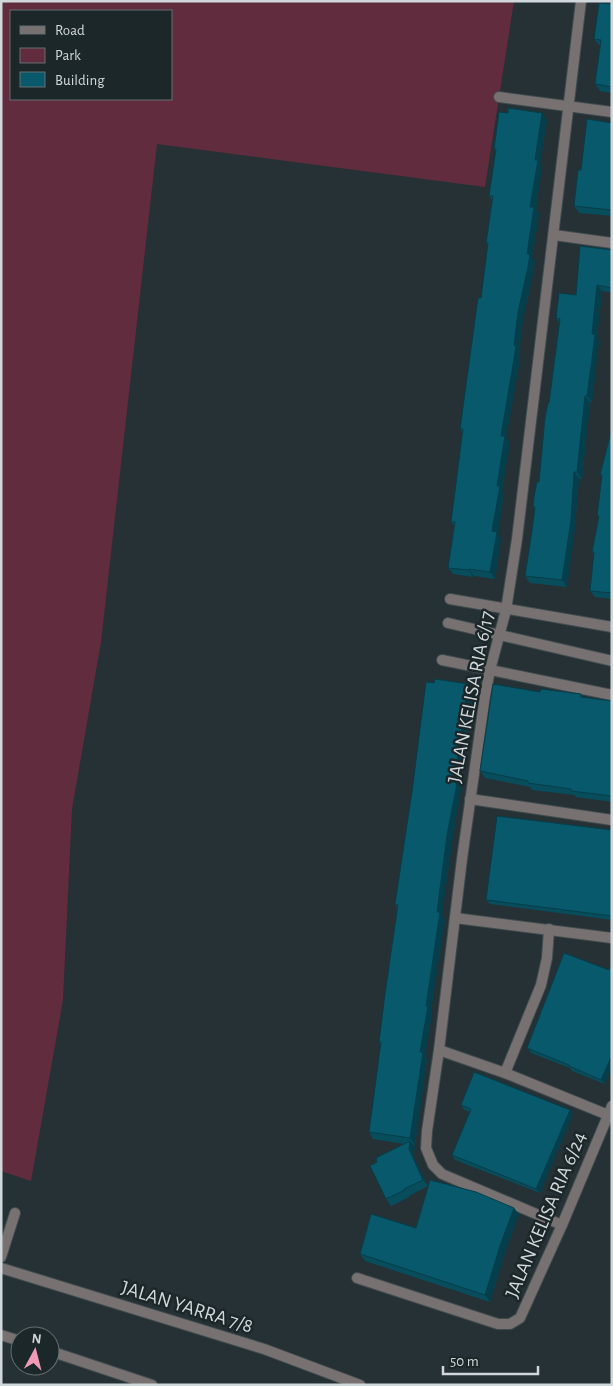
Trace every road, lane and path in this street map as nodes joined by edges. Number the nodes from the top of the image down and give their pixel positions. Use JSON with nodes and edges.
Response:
{"nodes":[{"id":1,"x":581,"y":1,"type":"edge"},
{"id":2,"x":499,"y":97,"type":"dead end"},
{"id":3,"x":568,"y":106,"type":"junction"},
{"id":4,"x":612,"y":112,"type":"edge"},
{"id":5,"x":554,"y":235,"type":"junction"},
{"id":6,"x":612,"y":243,"type":"edge"},
{"id":7,"x":450,"y":600,"type":"dead end"},
{"id":8,"x":506,"y":610,"type":"junction"},
{"id":9,"x":448,"y":623,"type":"dead end"},
{"id":10,"x":612,"y":627,"type":"edge"},
{"id":11,"x":499,"y":636,"type":"junction"},
{"id":12,"x":442,"y":660,"type":"dead end"},
{"id":13,"x":612,"y":661,"type":"edge"},
{"id":14,"x":490,"y":670,"type":"junction"},
{"id":15,"x":612,"y":695,"type":"edge"},
{"id":16,"x":470,"y":799,"type":"junction"},
{"id":17,"x":612,"y":820,"type":"edge"},
{"id":18,"x":455,"y":918,"type":"junction"},
{"id":19,"x":549,"y":929,"type":"junction"},
{"id":20,"x":612,"y":938,"type":"edge"},
{"id":21,"x":439,"y":1050,"type":"junction"},
{"id":22,"x":505,"y":1074,"type":"junction"},
{"id":23,"x":610,"y":1111,"type":"edge"},
{"id":24,"x":16,"y":1213,"type":"dead end"},
{"id":25,"x":562,"y":1225,"type":"junction"},
{"id":26,"x":4,"y":1238,"type":"edge"},
{"id":27,"x":1,"y":1257,"type":"edge"},
{"id":28,"x":1,"y":1268,"type":"edge"},
{"id":29,"x":357,"y":1278,"type":"dead end"},
{"id":30,"x":60,"y":1354,"type":"edge"},
{"id":31,"x":152,"y":1385,"type":"edge"},
{"id":32,"x":360,"y":1385,"type":"edge"}],
"edges":[{"from":1,"to":3,"type":"street","name":"JALAN KELISA RIA 6/17"},
{"from":2,"to":3,"type":"street"},
{"from":3,"to":4,"type":"street"},
{"from":3,"to":5,"type":"street","name":"JALAN KELISA RIA 6/17"},
{"from":5,"to":6,"type":"street"},
{"from":5,"to":8,"type":"street","name":"JALAN KELISA RIA 6/17"},
{"from":7,"to":8,"type":"street"},
{"from":8,"to":10,"type":"street"},
{"from":8,"to":11,"type":"street","name":"JALAN KELISA RIA 6/17"},
{"from":9,"to":11,"type":"street"},
{"from":11,"to":13,"type":"street"},
{"from":11,"to":14,"type":"street","name":"JALAN KELISA RIA 6/17"},
{"from":12,"to":14,"type":"street"},
{"from":14,"to":15,"type":"street"},
{"from":14,"to":16,"type":"street","name":"JALAN KELISA RIA 6/17"},
{"from":16,"to":17,"type":"street"},
{"from":16,"to":18,"type":"street","name":"JALAN KELISA RIA 6/17"},
{"from":18,"to":19,"type":"street"},
{"from":18,"to":21,"type":"street","name":"JALAN KELISA RIA 6/17"},
{"from":19,"to":20,"type":"street"},
{"from":19,"to":22,"type":"street"},
{"from":21,"to":22,"type":"street"},
{"from":21,"to":25,"type":"street","name":"JALAN KELISA RIA 6/17"},
{"from":22,"to":23,"type":"street"},
{"from":23,"to":25,"type":"street","name":"JALAN KELISA RIA 6/24"},
{"from":24,"to":26,"type":"street"},
{"from":25,"to":29,"type":"street","name":"JALAN KELISA RIA 6/24"},
{"from":26,"to":27,"type":"street"},
{"from":28,"to":32,"type":"street","name":"JALAN YARRA 7/8"},
{"from":30,"to":31,"type":"street"}]}
